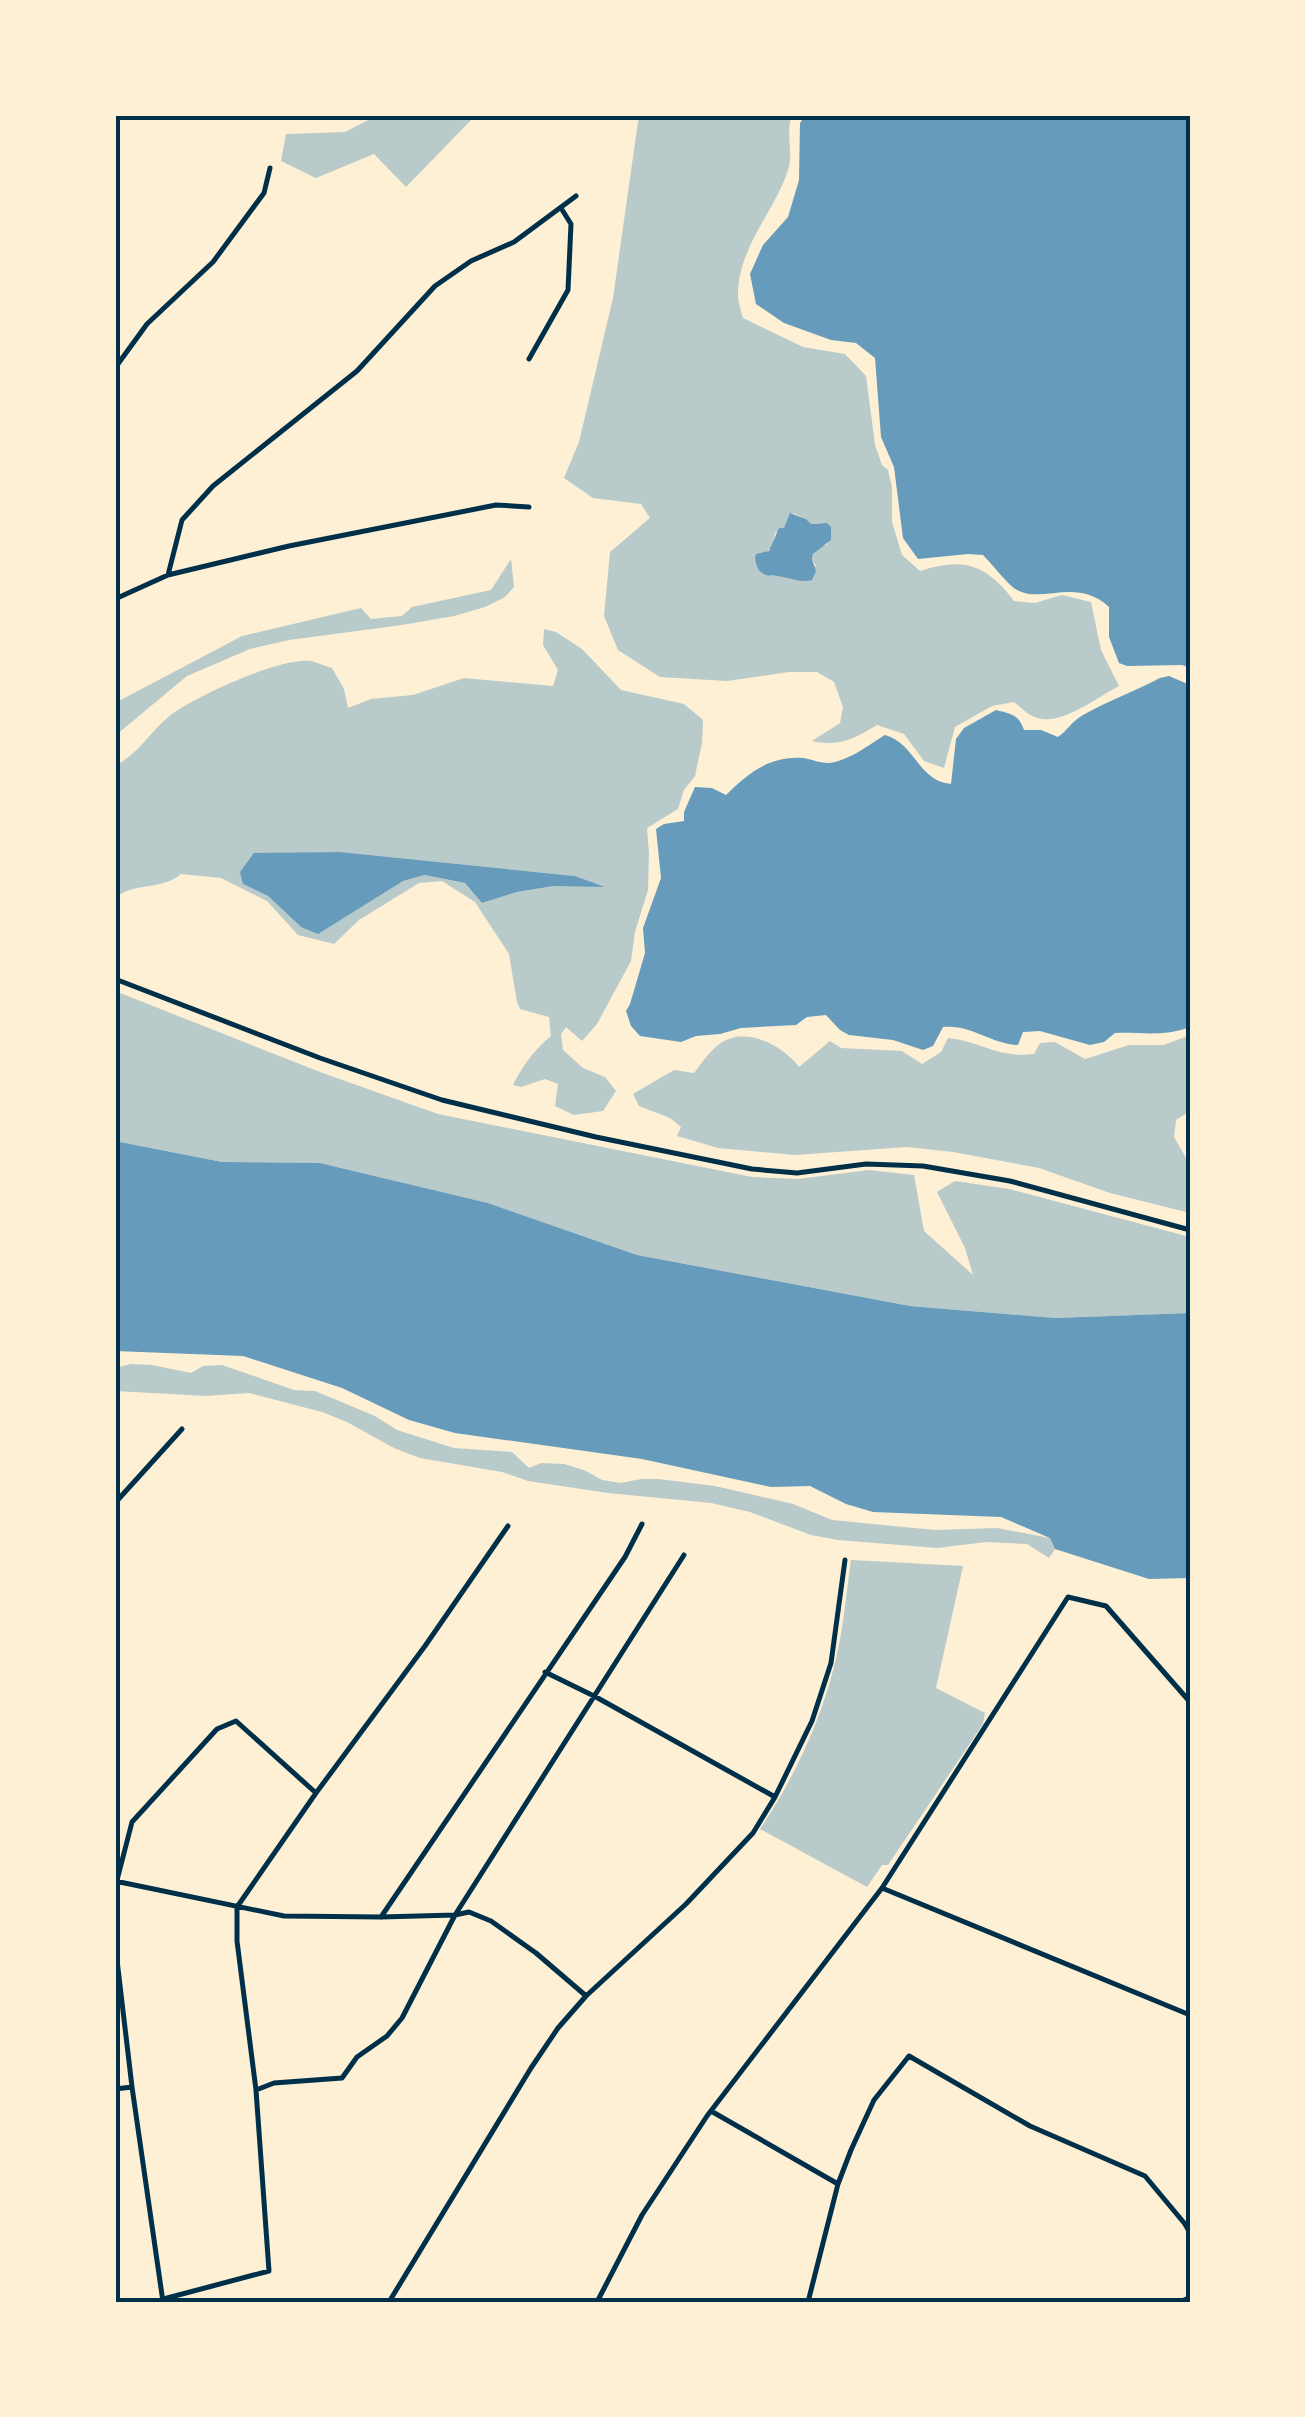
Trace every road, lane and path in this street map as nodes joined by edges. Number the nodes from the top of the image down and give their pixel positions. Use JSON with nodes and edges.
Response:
{"nodes":[{"id":1,"x":270,"y":168,"type":"dead end"},
{"id":2,"x":576,"y":196,"type":"dead end"},
{"id":3,"x":562,"y":208,"type":"junction"},
{"id":4,"x":529,"y":358,"type":"dead end"},
{"id":5,"x":115,"y":368,"type":"edge"},
{"id":6,"x":528,"y":507,"type":"dead end"},
{"id":7,"x":168,"y":575,"type":"junction"},
{"id":8,"x":115,"y":600,"type":"edge"},
{"id":9,"x":115,"y":978,"type":"edge"},
{"id":10,"x":1190,"y":1230,"type":"edge"},
{"id":11,"x":182,"y":1428,"type":"dead end"},
{"id":12,"x":115,"y":1503,"type":"edge"},
{"id":13,"x":642,"y":1524,"type":"dead end"},
{"id":14,"x":508,"y":1526,"type":"dead end"},
{"id":15,"x":684,"y":1555,"type":"dead end"},
{"id":16,"x":845,"y":1560,"type":"dead end"},
{"id":17,"x":545,"y":1672,"type":"junction"},
{"id":18,"x":596,"y":1697,"type":"junction"},
{"id":19,"x":1190,"y":1702,"type":"edge"},
{"id":20,"x":316,"y":1793,"type":"junction"},
{"id":21,"x":775,"y":1797,"type":"junction"},
{"id":22,"x":115,"y":1883,"type":"edge"},
{"id":23,"x":882,"y":1888,"type":"junction"},
{"id":24,"x":237,"y":1907,"type":"junction"},
{"id":25,"x":455,"y":1915,"type":"junction"},
{"id":26,"x":381,"y":1917,"type":"junction"},
{"id":27,"x":115,"y":1943,"type":"edge"},
{"id":28,"x":586,"y":1996,"type":"junction"},
{"id":29,"x":1190,"y":2015,"type":"edge"},
{"id":30,"x":132,"y":2087,"type":"junction"},
{"id":31,"x":115,"y":2089,"type":"edge"},
{"id":32,"x":256,"y":2090,"type":"junction"},
{"id":33,"x":711,"y":2111,"type":"junction"},
{"id":34,"x":838,"y":2184,"type":"junction"},
{"id":35,"x":1190,"y":2233,"type":"edge"},
{"id":36,"x":1190,"y":2298,"type":"edge"},
{"id":37,"x":163,"y":2300,"type":"edge"},
{"id":38,"x":152,"y":2302,"type":"edge"},
{"id":39,"x":389,"y":2302,"type":"edge"},
{"id":40,"x":597,"y":2302,"type":"edge"},
{"id":41,"x":808,"y":2302,"type":"edge"},
{"id":42,"x":1181,"y":2302,"type":"edge"}],
"edges":[{"from":1,"to":5,"type":"street"},
{"from":2,"to":3,"type":"street"},
{"from":3,"to":4,"type":"street"},
{"from":3,"to":7,"type":"street"},
{"from":6,"to":7,"type":"street"},
{"from":7,"to":8,"type":"street"},
{"from":9,"to":10,"type":"street"},
{"from":11,"to":12,"type":"street"},
{"from":13,"to":17,"type":"street"},
{"from":14,"to":20,"type":"street"},
{"from":15,"to":18,"type":"street"},
{"from":16,"to":21,"type":"street"},
{"from":17,"to":18,"type":"street"},
{"from":17,"to":26,"type":"street"},
{"from":18,"to":21,"type":"street"},
{"from":18,"to":25,"type":"street"},
{"from":19,"to":23,"type":"street"},
{"from":20,"to":22,"type":"street"},
{"from":20,"to":24,"type":"street"},
{"from":21,"to":28,"type":"street"},
{"from":22,"to":24,"type":"street"},
{"from":23,"to":29,"type":"street"},
{"from":23,"to":33,"type":"street"},
{"from":24,"to":26,"type":"street"},
{"from":24,"to":32,"type":"street"},
{"from":25,"to":26,"type":"street"},
{"from":25,"to":28,"type":"street"},
{"from":25,"to":32,"type":"street"},
{"from":27,"to":30,"type":"street"},
{"from":28,"to":39,"type":"street"},
{"from":30,"to":31,"type":"street"},
{"from":30,"to":37,"type":"street"},
{"from":32,"to":37,"type":"street"},
{"from":33,"to":34,"type":"street"},
{"from":33,"to":40,"type":"street"},
{"from":34,"to":35,"type":"street"},
{"from":34,"to":41,"type":"street"},
{"from":36,"to":42,"type":"street"},
{"from":37,"to":38,"type":"street"}]}
